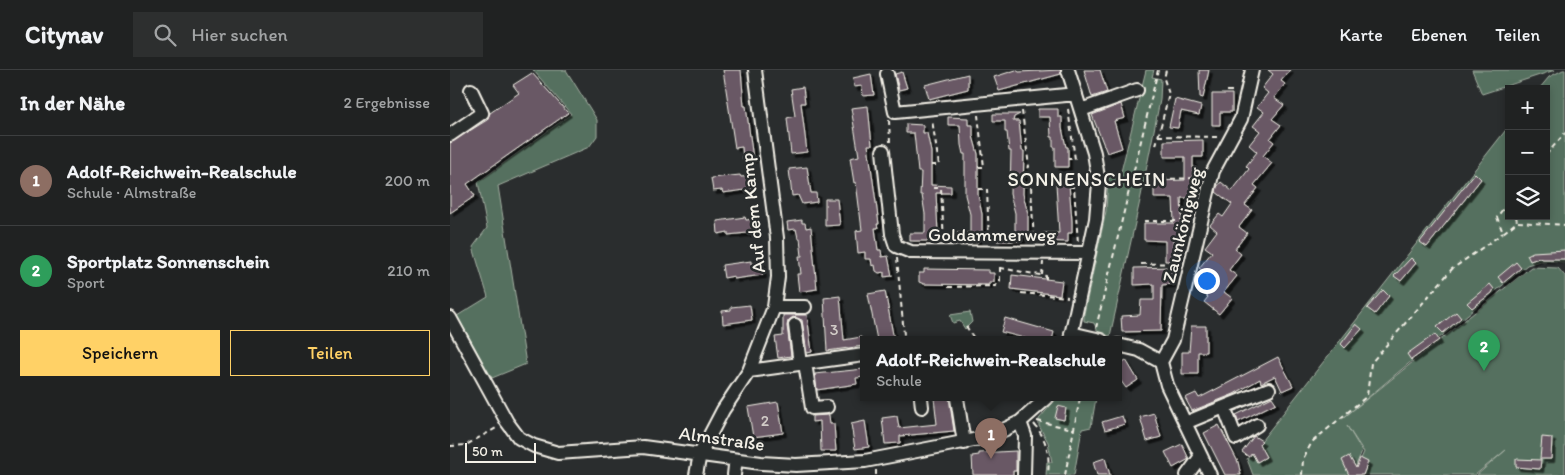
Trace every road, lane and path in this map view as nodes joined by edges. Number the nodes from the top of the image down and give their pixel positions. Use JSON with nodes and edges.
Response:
{"nodes":[{"id":1,"x":755,"y":70,"type":"edge"},
{"id":2,"x":1068,"y":70,"type":"edge"},
{"id":3,"x":1158,"y":70,"type":"edge"},
{"id":4,"x":1166,"y":70,"type":"edge"},
{"id":5,"x":1252,"y":70,"type":"edge"},
{"id":6,"x":887,"y":74,"type":"dead end"},
{"id":7,"x":471,"y":90,"type":"dead end"},
{"id":8,"x":1137,"y":90,"type":"dead end"},
{"id":9,"x":1071,"y":96,"type":"junction"},
{"id":10,"x":1021,"y":101,"type":"junction"},
{"id":11,"x":976,"y":105,"type":"junction"},
{"id":12,"x":929,"y":110,"type":"junction"},
{"id":13,"x":1080,"y":110,"type":"junction"},
{"id":14,"x":895,"y":112,"type":"junction"},
{"id":15,"x":1564,"y":134,"type":"edge"},
{"id":16,"x":450,"y":135,"type":"edge"},
{"id":17,"x":1158,"y":136,"type":"junction"},
{"id":18,"x":1230,"y":140,"type":"junction"},
{"id":19,"x":1156,"y":145,"type":"dead end"},
{"id":20,"x":887,"y":150,"type":"joint"},
{"id":21,"x":1550,"y":150,"type":"edge"},
{"id":22,"x":1068,"y":159,"type":"dead end"},
{"id":23,"x":930,"y":165,"type":"dead end"},
{"id":24,"x":978,"y":167,"type":"dead end"},
{"id":25,"x":1024,"y":168,"type":"dead end"},
{"id":26,"x":1162,"y":179,"type":"dead end"},
{"id":27,"x":1211,"y":179,"type":"junction"},
{"id":28,"x":1023,"y":186,"type":"dead end"},
{"id":29,"x":1069,"y":187,"type":"dead end"},
{"id":30,"x":933,"y":188,"type":"dead end"},
{"id":31,"x":978,"y":189,"type":"dead end"},
{"id":32,"x":1505,"y":209,"type":"edge"},
{"id":33,"x":1144,"y":221,"type":"dead end"},
{"id":34,"x":1201,"y":221,"type":"junction"},
{"id":35,"x":1517,"y":222,"type":"joint"},
{"id":36,"x":1565,"y":225,"type":"edge"},
{"id":37,"x":1503,"y":233,"type":"junction"},
{"id":38,"x":896,"y":246,"type":"junction"},
{"id":39,"x":945,"y":252,"type":"junction"},
{"id":40,"x":994,"y":252,"type":"junction"},
{"id":41,"x":1034,"y":253,"type":"junction"},
{"id":42,"x":1083,"y":253,"type":"junction"},
{"id":43,"x":1191,"y":263,"type":"junction"},
{"id":44,"x":1141,"y":264,"type":"dead end"},
{"id":45,"x":1000,"y":268,"type":"junction"},
{"id":46,"x":1030,"y":272,"type":"junction"},
{"id":47,"x":1029,"y":277,"type":"dead end"},
{"id":48,"x":1046,"y":279,"type":"dead end"},
{"id":49,"x":948,"y":287,"type":"dead end"},
{"id":50,"x":1021,"y":293,"type":"dead end"},
{"id":51,"x":1079,"y":298,"type":"junction"},
{"id":52,"x":774,"y":307,"type":"junction"},
{"id":53,"x":805,"y":307,"type":"dead end"},
{"id":54,"x":450,"y":318,"type":"edge"},
{"id":55,"x":794,"y":324,"type":"dead end"},
{"id":56,"x":966,"y":326,"type":"dead end"},
{"id":57,"x":903,"y":336,"type":"edge"},
{"id":58,"x":972,"y":336,"type":"edge"},
{"id":59,"x":1071,"y":336,"type":"edge"},
{"id":60,"x":1098,"y":336,"type":"edge"},
{"id":61,"x":1122,"y":346,"type":"edge"},
{"id":62,"x":860,"y":357,"type":"edge"},
{"id":63,"x":1161,"y":362,"type":"junction"},
{"id":64,"x":803,"y":364,"type":"junction"},
{"id":65,"x":749,"y":371,"type":"junction"},
{"id":66,"x":1269,"y":389,"type":"dead end"},
{"id":67,"x":957,"y":401,"type":"edge"},
{"id":68,"x":1044,"y":401,"type":"edge"},
{"id":69,"x":1079,"y":401,"type":"edge"},
{"id":70,"x":827,"y":407,"type":"dead end"},
{"id":71,"x":1224,"y":407,"type":"junction"},
{"id":72,"x":1024,"y":419,"type":"junction"},
{"id":73,"x":506,"y":422,"type":"junction"},
{"id":74,"x":1185,"y":423,"type":"junction"},
{"id":75,"x":1257,"y":425,"type":"dead end"},
{"id":76,"x":1073,"y":430,"type":"junction"},
{"id":77,"x":964,"y":443,"type":"junction"},
{"id":78,"x":450,"y":446,"type":"edge"},
{"id":79,"x":700,"y":454,"type":"junction"},
{"id":80,"x":1201,"y":456,"type":"junction"},
{"id":81,"x":775,"y":470,"type":"edge"},
{"id":82,"x":876,"y":470,"type":"dead end"},
{"id":83,"x":696,"y":475,"type":"edge"},
{"id":84,"x":876,"y":475,"type":"edge"},
{"id":85,"x":1024,"y":475,"type":"edge"},
{"id":86,"x":1048,"y":475,"type":"edge"},
{"id":87,"x":1065,"y":475,"type":"edge"},
{"id":88,"x":1187,"y":475,"type":"edge"},
{"id":89,"x":1210,"y":475,"type":"edge"},
{"id":90,"x":1302,"y":475,"type":"edge"}],
"edges":[{"from":1,"to":52,"type":"street","name":"Auf dem Kamp"},
{"from":2,"to":9,"type":"street"},
{"from":3,"to":60,"type":"path"},
{"from":4,"to":17,"type":"path"},
{"from":5,"to":18,"type":"street","name":"Zaunkönigweg"},
{"from":6,"to":14,"type":"street"},
{"from":7,"to":16,"type":"street"},
{"from":8,"to":13,"type":"street"},
{"from":9,"to":10,"type":"street"},
{"from":9,"to":13,"type":"street"},
{"from":9,"to":22,"type":"path"},
{"from":10,"to":11,"type":"street"},
{"from":10,"to":25,"type":"path"},
{"from":11,"to":12,"type":"street"},
{"from":11,"to":24,"type":"path"},
{"from":12,"to":14,"type":"street"},
{"from":12,"to":23,"type":"path"},
{"from":13,"to":42,"type":"street"},
{"from":14,"to":20,"type":"path"},
{"from":15,"to":21,"type":"path"},
{"from":17,"to":18,"type":"path"},
{"from":17,"to":19,"type":"path"},
{"from":18,"to":27,"type":"street","name":"Zaunkönigweg"},
{"from":20,"to":38,"type":"street"},
{"from":26,"to":27,"type":"path"},
{"from":27,"to":34,"type":"street","name":"Zaunkönigweg"},
{"from":28,"to":41,"type":"path"},
{"from":29,"to":42,"type":"path"},
{"from":30,"to":39,"type":"path"},
{"from":31,"to":40,"type":"path"},
{"from":32,"to":37,"type":"path"},
{"from":33,"to":34,"type":"path"},
{"from":34,"to":43,"type":"street","name":"Zaunkönigweg"},
{"from":35,"to":36,"type":"path"},
{"from":35,"to":37,"type":"path"},
{"from":37,"to":90,"type":"path"},
{"from":38,"to":39,"type":"street","name":"Goldammerweg"},
{"from":38,"to":57,"type":"path"},
{"from":39,"to":40,"type":"street","name":"Goldammerweg"},
{"from":40,"to":41,"type":"street","name":"Goldammerweg"},
{"from":40,"to":45,"type":"path"},
{"from":41,"to":42,"type":"street","name":"Goldammerweg"},
{"from":42,"to":51,"type":"street"},
{"from":43,"to":44,"type":"path"},
{"from":43,"to":63,"type":"street","name":"Zaunkönigweg"},
{"from":45,"to":46,"type":"path"},
{"from":45,"to":49,"type":"path"},
{"from":46,"to":47,"type":"path"},
{"from":46,"to":48,"type":"path"},
{"from":50,"to":51,"type":"path"},
{"from":51,"to":59,"type":"street"},
{"from":52,"to":53,"type":"street"},
{"from":52,"to":65,"type":"street","name":"Auf dem Kamp"},
{"from":54,"to":73,"type":"street","name":"Almstraße"},
{"from":55,"to":64,"type":"street"},
{"from":56,"to":58,"type":"path"},
{"from":61,"to":63,"type":"street"},
{"from":62,"to":64,"type":"street"},
{"from":63,"to":74,"type":"street"},
{"from":64,"to":65,"type":"street"},
{"from":64,"to":70,"type":"street"},
{"from":65,"to":79,"type":"street","name":"Auf dem Kamp"},
{"from":66,"to":71,"type":"street"},
{"from":67,"to":77,"type":"street"},
{"from":68,"to":72,"type":"street","name":"Almstraße"},
{"from":69,"to":76,"type":"path"},
{"from":71,"to":74,"type":"street"},
{"from":71,"to":75,"type":"street"},
{"from":72,"to":76,"type":"path"},
{"from":72,"to":77,"type":"street","name":"Almstraße"},
{"from":72,"to":85,"type":"street"},
{"from":72,"to":86,"type":"path"},
{"from":73,"to":78,"type":"path"},
{"from":73,"to":79,"type":"street","name":"Almstraße"},
{"from":74,"to":80,"type":"street"},
{"from":76,"to":87,"type":"path"},
{"from":77,"to":81,"type":"street","name":"Almstraße"},
{"from":79,"to":81,"type":"street","name":"Almstraße"},
{"from":79,"to":83,"type":"street","name":"Auf dem Kamp"},
{"from":80,"to":88,"type":"street"},
{"from":80,"to":89,"type":"street"},
{"from":82,"to":84,"type":"path"}]}
